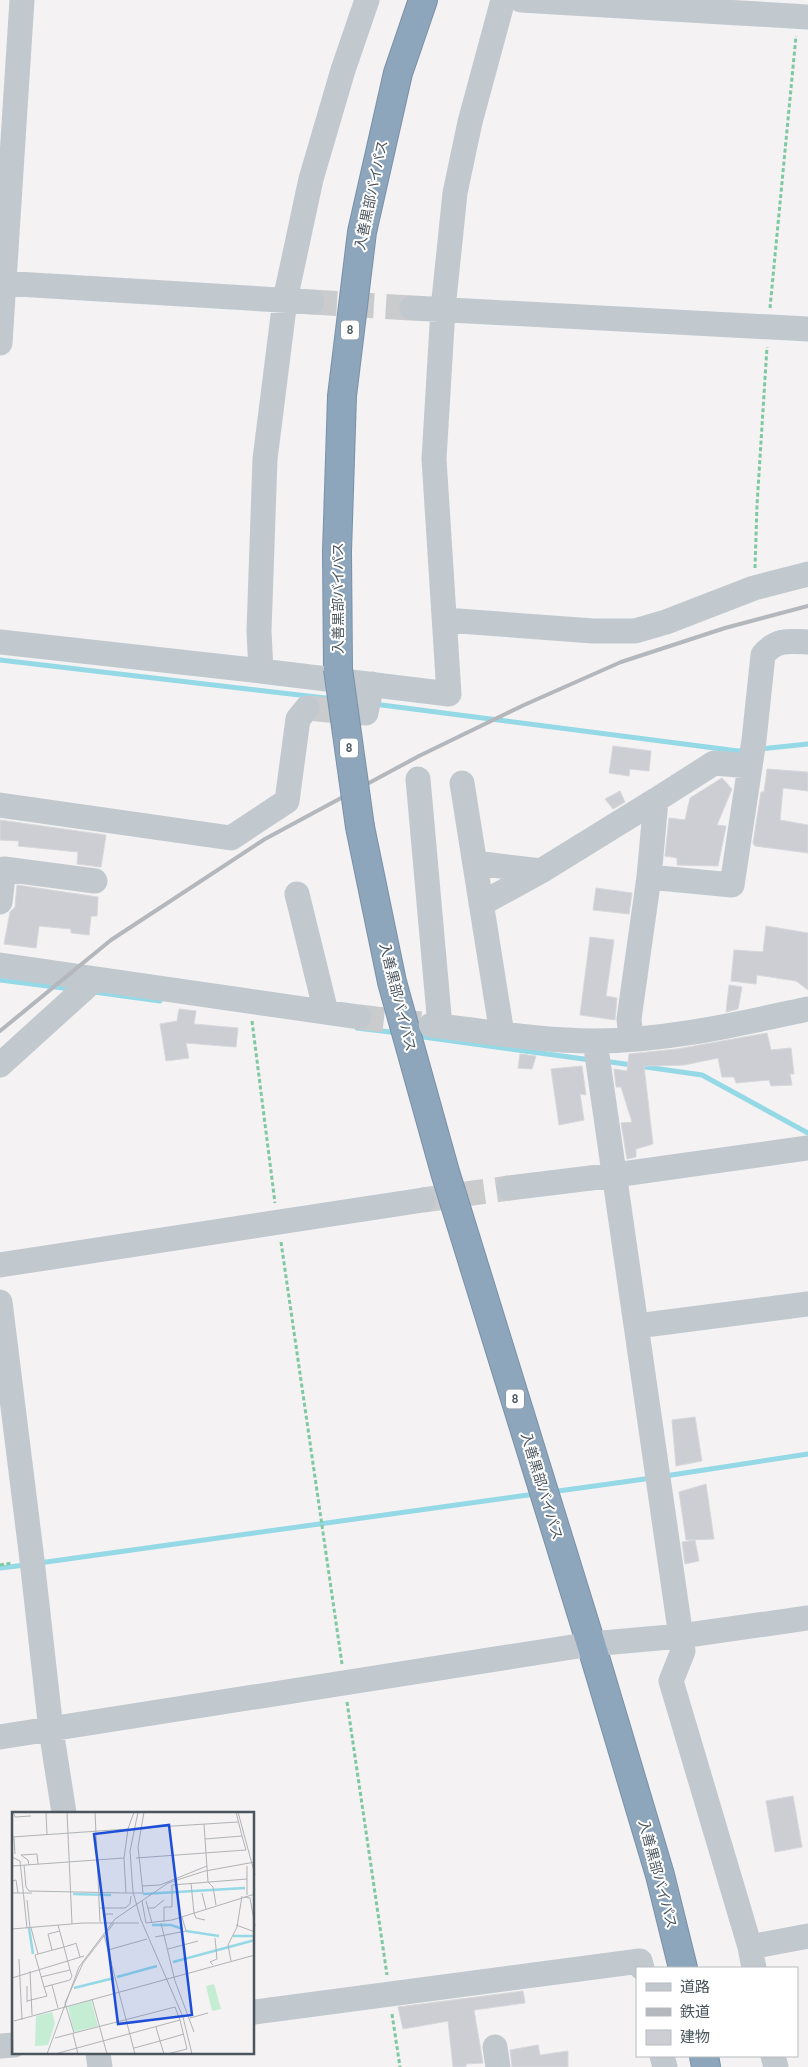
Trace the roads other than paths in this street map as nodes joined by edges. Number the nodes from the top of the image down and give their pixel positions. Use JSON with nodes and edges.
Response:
{"nodes":[{"id":1,"x":22,"y":0,"type":"edge"},
{"id":2,"x":367,"y":0,"type":"edge"},
{"id":3,"x":423,"y":0,"type":"edge"},
{"id":4,"x":503,"y":0,"type":"edge"},
{"id":5,"x":520,"y":0,"type":"edge"},
{"id":6,"x":803,"y":16,"type":"edge"},
{"id":7,"x":2,"y":283,"type":"edge"},
{"id":8,"x":285,"y":300,"type":"junction"},
{"id":9,"x":312,"y":302,"type":"tunnel mouth"},
{"id":10,"x":412,"y":308,"type":"tunnel mouth"},
{"id":11,"x":443,"y":309,"type":"junction"},
{"id":12,"x":808,"y":329,"type":"edge"},
{"id":13,"x":0,"y":343,"type":"edge"},
{"id":14,"x":808,"y":574,"type":"edge"},
{"id":15,"x":445,"y":620,"type":"junction"},
{"id":16,"x":0,"y":642,"type":"edge"},
{"id":17,"x":808,"y":642,"type":"edge"},
{"id":18,"x":261,"y":671,"type":"junction"},
{"id":19,"x":372,"y":684,"type":"junction"},
{"id":20,"x":307,"y":708,"type":"dead end"},
{"id":21,"x":366,"y":713,"type":"dead end"},
{"id":22,"x":750,"y":766,"type":"junction"},
{"id":23,"x":418,"y":779,"type":"dead end"},
{"id":24,"x":462,"y":783,"type":"dead end"},
{"id":25,"x":656,"y":800,"type":"junction"},
{"id":26,"x":0,"y":805,"type":"edge"},
{"id":27,"x":475,"y":863,"type":"junction"},
{"id":28,"x":541,"y":871,"type":"junction"},
{"id":29,"x":649,"y":877,"type":"junction"},
{"id":30,"x":95,"y":881,"type":"dead end"},
{"id":31,"x":297,"y":894,"type":"dead end"},
{"id":32,"x":0,"y":902,"type":"edge"},
{"id":33,"x":481,"y":904,"type":"junction"},
{"id":34,"x":0,"y":965,"type":"edge"},
{"id":35,"x":95,"y":979,"type":"junction"},
{"id":36,"x":808,"y":1009,"type":"edge"},
{"id":37,"x":326,"y":1012,"type":"junction"},
{"id":38,"x":359,"y":1017,"type":"tunnel mouth"},
{"id":39,"x":502,"y":1034,"type":"junction"},
{"id":40,"x":631,"y":1039,"type":"junction"},
{"id":41,"x":595,"y":1041,"type":"junction"},
{"id":42,"x":0,"y":1065,"type":"edge"},
{"id":43,"x":808,"y":1148,"type":"edge"},
{"id":44,"x":615,"y":1175,"type":"junction"},
{"id":45,"x":509,"y":1188,"type":"tunnel mouth"},
{"id":46,"x":424,"y":1200,"type":"tunnel mouth"},
{"id":47,"x":0,"y":1265,"type":"edge"},
{"id":48,"x":0,"y":1302,"type":"edge"},
{"id":49,"x":808,"y":1304,"type":"edge"},
{"id":50,"x":637,"y":1326,"type":"junction"},
{"id":51,"x":808,"y":1618,"type":"edge"},
{"id":52,"x":681,"y":1636,"type":"junction"},
{"id":53,"x":591,"y":1644,"type":"junction"},
{"id":54,"x":51,"y":1730,"type":"junction"},
{"id":55,"x":0,"y":1737,"type":"edge"},
{"id":56,"x":64,"y":1812,"type":"edge"},
{"id":57,"x":808,"y":1936,"type":"edge"},
{"id":58,"x":752,"y":1957,"type":"edge"},
{"id":59,"x":642,"y":1967,"type":"edge"},
{"id":60,"x":683,"y":1967,"type":"edge"},
{"id":61,"x":255,"y":2012,"type":"edge"},
{"id":62,"x":98,"y":2054,"type":"edge"},
{"id":63,"x":100,"y":2067,"type":"edge"}],
"edges":[{"from":1,"to":7,"type":"street"},
{"from":2,"to":8,"type":"street"},
{"from":3,"to":53,"type":"highway","name":"入善黒部バイパス","number":"8","bridge":true},
{"from":4,"to":11,"type":"street"},
{"from":5,"to":6,"type":"street"},
{"from":7,"to":8,"type":"street"},
{"from":7,"to":13,"type":"street"},
{"from":8,"to":9,"type":"street"},
{"from":8,"to":18,"type":"street"},
{"from":10,"to":11,"type":"street"},
{"from":11,"to":12,"type":"street"},
{"from":11,"to":15,"type":"street"},
{"from":14,"to":15,"type":"street"},
{"from":15,"to":19,"type":"street"},
{"from":16,"to":18,"type":"street"},
{"from":17,"to":22,"type":"street"},
{"from":18,"to":19,"type":"street"},
{"from":19,"to":21,"type":"street"},
{"from":20,"to":26,"type":"street"},
{"from":22,"to":25,"type":"street"},
{"from":22,"to":29,"type":"street"},
{"from":23,"to":39,"type":"street"},
{"from":24,"to":27,"type":"street"},
{"from":25,"to":28,"type":"street"},
{"from":25,"to":29,"type":"street"},
{"from":27,"to":28,"type":"street"},
{"from":27,"to":33,"type":"street"},
{"from":28,"to":33,"type":"street"},
{"from":29,"to":40,"type":"street"},
{"from":30,"to":32,"type":"street"},
{"from":31,"to":37,"type":"street"},
{"from":33,"to":39,"type":"street"},
{"from":34,"to":35,"type":"street"},
{"from":35,"to":37,"type":"street"},
{"from":35,"to":42,"type":"street"},
{"from":36,"to":40,"type":"street"},
{"from":37,"to":38,"type":"street"},
{"from":39,"to":41,"type":"street"},
{"from":40,"to":41,"type":"street"},
{"from":41,"to":44,"type":"street"},
{"from":43,"to":44,"type":"street"},
{"from":44,"to":45,"type":"street"},
{"from":44,"to":50,"type":"street"},
{"from":46,"to":47,"type":"street"},
{"from":48,"to":54,"type":"street"},
{"from":49,"to":50,"type":"street"},
{"from":50,"to":52,"type":"street"},
{"from":51,"to":52,"type":"street"},
{"from":52,"to":53,"type":"street"},
{"from":52,"to":58,"type":"street"},
{"from":53,"to":54,"type":"street"},
{"from":53,"to":60,"type":"highway","name":"入善黒部バイパス","number":"8"},
{"from":54,"to":55,"type":"street"},
{"from":54,"to":56,"type":"street"},
{"from":57,"to":58,"type":"street"},
{"from":59,"to":61,"type":"street"},
{"from":62,"to":63,"type":"street"}]}
